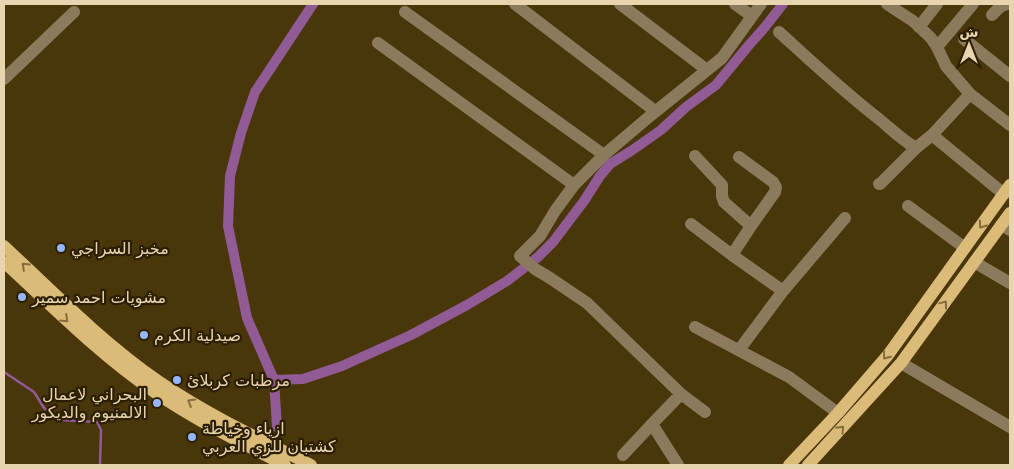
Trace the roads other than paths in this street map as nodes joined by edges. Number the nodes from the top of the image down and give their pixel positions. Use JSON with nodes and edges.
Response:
{"nodes":[{"id":1,"x":515,"y":4,"type":"edge"},
{"id":2,"x":620,"y":4,"type":"edge"},
{"id":3,"x":735,"y":4,"type":"edge"},
{"id":4,"x":761,"y":4,"type":"edge"},
{"id":5,"x":888,"y":4,"type":"edge"},
{"id":6,"x":937,"y":4,"type":"edge"},
{"id":7,"x":973,"y":4,"type":"edge"},
{"id":8,"x":1010,"y":4,"type":"edge"},
{"id":9,"x":74,"y":12,"type":"dead end"},
{"id":10,"x":405,"y":12,"type":"dead end"},
{"id":11,"x":992,"y":15,"type":"dead end"},
{"id":12,"x":752,"y":16,"type":"junction"},
{"id":13,"x":919,"y":27,"type":"junction"},
{"id":14,"x":779,"y":32,"type":"dead end"},
{"id":15,"x":964,"y":39,"type":"dead end"},
{"id":16,"x":378,"y":43,"type":"dead end"},
{"id":17,"x":937,"y":47,"type":"junction"},
{"id":18,"x":707,"y":70,"type":"junction"},
{"id":19,"x":1010,"y":76,"type":"edge"},
{"id":20,"x":4,"y":78,"type":"edge"},
{"id":21,"x":970,"y":94,"type":"junction"},
{"id":22,"x":655,"y":112,"type":"junction"},
{"id":23,"x":1010,"y":125,"type":"edge"},
{"id":24,"x":932,"y":134,"type":"junction"},
{"id":25,"x":916,"y":148,"type":"junction"},
{"id":26,"x":604,"y":155,"type":"junction"},
{"id":27,"x":695,"y":156,"type":"dead end"},
{"id":28,"x":739,"y":157,"type":"dead end"},
{"id":29,"x":879,"y":184,"type":"dead end"},
{"id":30,"x":574,"y":185,"type":"junction"},
{"id":31,"x":1007,"y":190,"type":"edge"},
{"id":32,"x":908,"y":206,"type":"dead end"},
{"id":33,"x":1010,"y":213,"type":"edge"},
{"id":34,"x":845,"y":218,"type":"dead end"},
{"id":35,"x":691,"y":224,"type":"dead end"},
{"id":36,"x":751,"y":226,"type":"junction"},
{"id":37,"x":1006,"y":227,"type":"edge"},
{"id":38,"x":4,"y":246,"type":"edge"},
{"id":39,"x":965,"y":248,"type":"junction"},
{"id":40,"x":732,"y":255,"type":"junction"},
{"id":41,"x":4,"y":262,"type":"edge"},
{"id":42,"x":974,"y":262,"type":"junction"},
{"id":43,"x":1010,"y":283,"type":"edge"},
{"id":44,"x":783,"y":291,"type":"junction"},
{"id":45,"x":695,"y":327,"type":"dead end"},
{"id":46,"x":739,"y":350,"type":"junction"},
{"id":47,"x":900,"y":364,"type":"junction"},
{"id":48,"x":681,"y":394,"type":"junction"},
{"id":49,"x":704,"y":412,"type":"dead end"},
{"id":50,"x":838,"y":413,"type":"junction"},
{"id":51,"x":652,"y":424,"type":"junction"},
{"id":52,"x":1010,"y":427,"type":"edge"},
{"id":53,"x":623,"y":455,"type":"dead end"},
{"id":54,"x":285,"y":465,"type":"edge"},
{"id":55,"x":311,"y":465,"type":"edge"},
{"id":56,"x":678,"y":465,"type":"edge"},
{"id":57,"x":789,"y":465,"type":"edge"},
{"id":58,"x":808,"y":465,"type":"edge"}],
"edges":[{"from":1,"to":22,"type":"street"},
{"from":2,"to":18,"type":"street"},
{"from":3,"to":12,"type":"street"},
{"from":4,"to":12,"type":"street"},
{"from":5,"to":13,"type":"street"},
{"from":6,"to":13,"type":"street"},
{"from":7,"to":17,"type":"street"},
{"from":8,"to":11,"type":"street"},
{"from":9,"to":20,"type":"street"},
{"from":10,"to":26,"type":"street"},
{"from":12,"to":18,"type":"street"},
{"from":13,"to":17,"type":"street"},
{"from":14,"to":25,"type":"street"},
{"from":15,"to":19,"type":"street"},
{"from":16,"to":30,"type":"street"},
{"from":17,"to":21,"type":"street"},
{"from":18,"to":22,"type":"street"},
{"from":21,"to":23,"type":"street"},
{"from":21,"to":24,"type":"street"},
{"from":22,"to":26,"type":"street"},
{"from":24,"to":25,"type":"street"},
{"from":24,"to":31,"type":"street"},
{"from":25,"to":29,"type":"street"},
{"from":26,"to":30,"type":"street"},
{"from":27,"to":36,"type":"street"},
{"from":28,"to":36,"type":"street"},
{"from":30,"to":48,"type":"street"},
{"from":31,"to":39,"type":"main road","one_way":true},
{"from":32,"to":39,"type":"street"},
{"from":33,"to":37,"type":"main road"},
{"from":34,"to":44,"type":"street"},
{"from":35,"to":40,"type":"street"},
{"from":36,"to":40,"type":"street"},
{"from":37,"to":42,"type":"main road"},
{"from":55,"to":38,"type":"main road","one_way":true},
{"from":39,"to":50,"type":"main road","one_way":true},
{"from":40,"to":44,"type":"street"},
{"from":41,"to":54,"type":"main road","one_way":true},
{"from":42,"to":43,"type":"street"},
{"from":47,"to":42,"type":"main road","one_way":true},
{"from":44,"to":46,"type":"street"},
{"from":45,"to":46,"type":"street"},
{"from":46,"to":50,"type":"street"},
{"from":47,"to":52,"type":"street"},
{"from":58,"to":47,"type":"main road","one_way":true},
{"from":48,"to":49,"type":"street"},
{"from":48,"to":51,"type":"street"},
{"from":50,"to":57,"type":"main road"},
{"from":51,"to":53,"type":"street"},
{"from":51,"to":56,"type":"street"}]}
